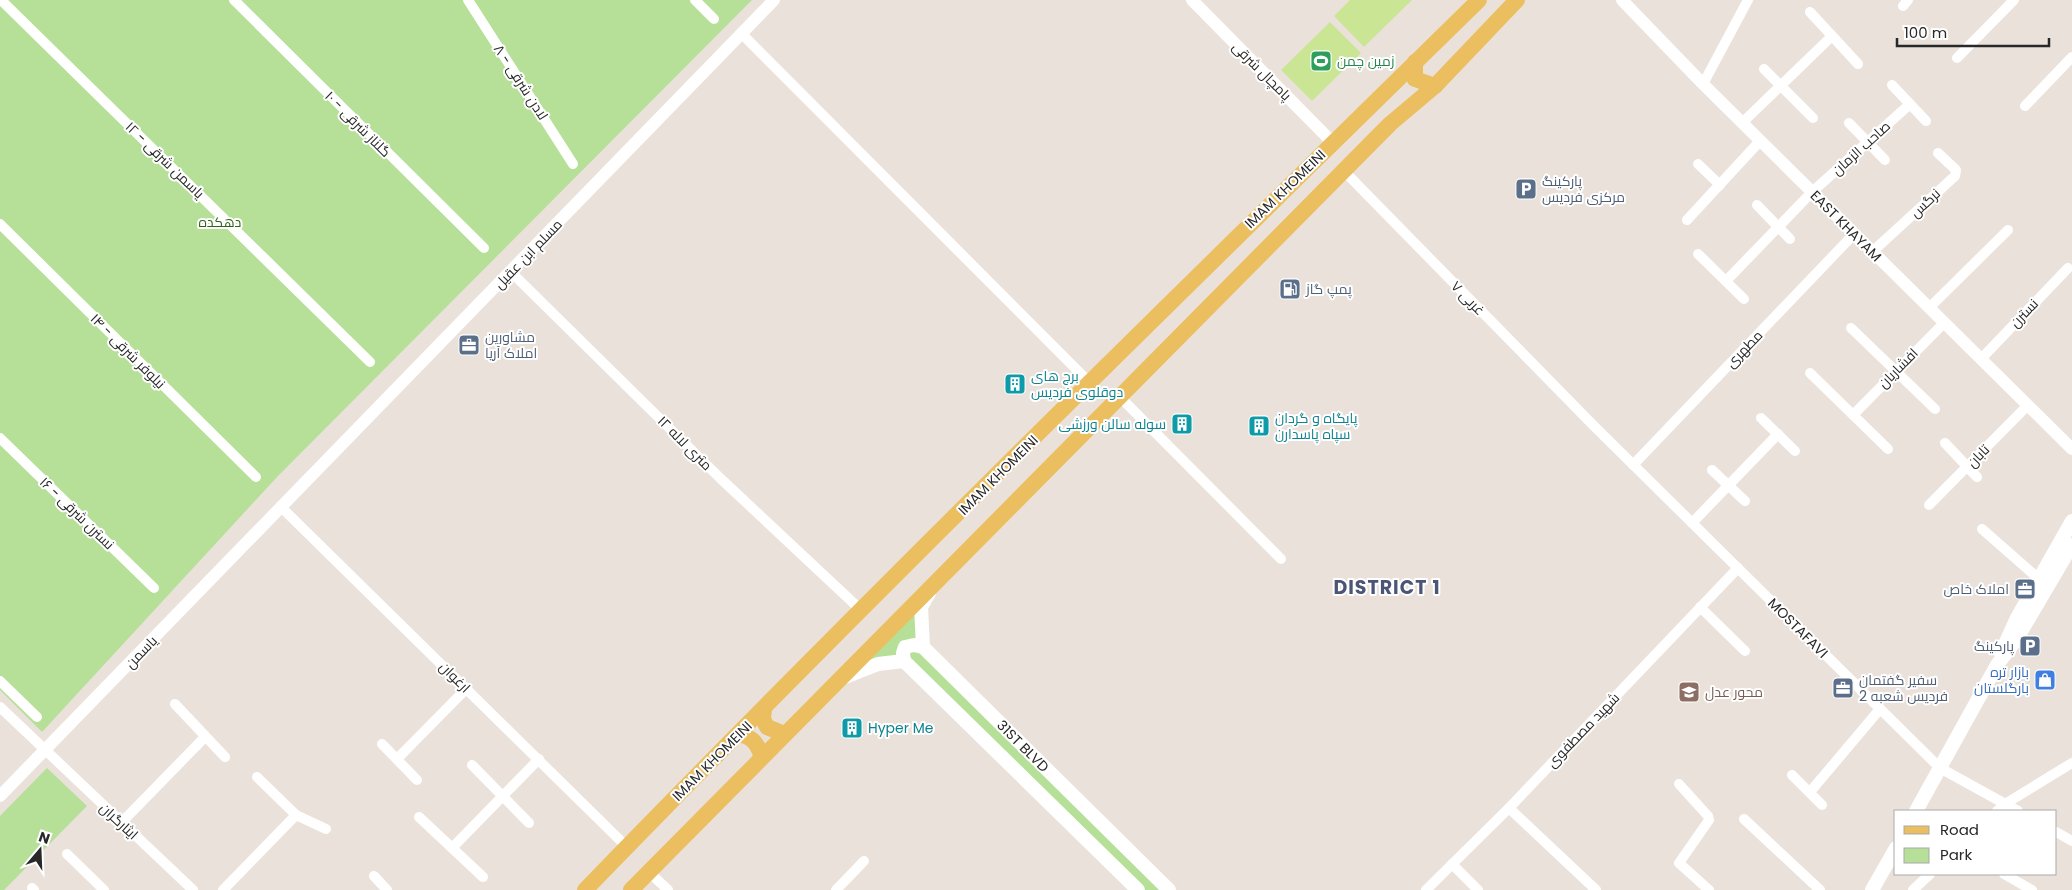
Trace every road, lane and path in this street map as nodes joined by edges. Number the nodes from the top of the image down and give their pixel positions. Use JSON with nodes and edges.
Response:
{"nodes":[{"id":1,"x":1,"y":0,"type":"edge"},
{"id":2,"x":234,"y":0,"type":"edge"},
{"id":3,"x":468,"y":0,"type":"edge"},
{"id":4,"x":695,"y":0,"type":"edge"},
{"id":5,"x":774,"y":0,"type":"edge"},
{"id":6,"x":1192,"y":0,"type":"edge"},
{"id":7,"x":1479,"y":0,"type":"edge"},
{"id":8,"x":1517,"y":0,"type":"edge"},
{"id":9,"x":1622,"y":0,"type":"edge"},
{"id":10,"x":1748,"y":0,"type":"edge"},
{"id":11,"x":2014,"y":0,"type":"edge"},
{"id":12,"x":1810,"y":12,"type":"dead end"},
{"id":13,"x":714,"y":19,"type":"dead end"},
{"id":14,"x":741,"y":34,"type":"junction"},
{"id":15,"x":1832,"y":36,"type":"junction"},
{"id":16,"x":2072,"y":57,"type":"edge"},
{"id":17,"x":1957,"y":58,"type":"dead end"},
{"id":18,"x":1416,"y":62,"type":"junction"},
{"id":19,"x":1858,"y":64,"type":"dead end"},
{"id":20,"x":1764,"y":69,"type":"dead end"},
{"id":21,"x":1703,"y":84,"type":"junction"},
{"id":22,"x":1780,"y":85,"type":"junction"},
{"id":23,"x":1892,"y":85,"type":"dead end"},
{"id":24,"x":1435,"y":86,"type":"junction"},
{"id":25,"x":1910,"y":104,"type":"junction"},
{"id":26,"x":2025,"y":106,"type":"dead end"},
{"id":27,"x":1813,"y":118,"type":"dead end"},
{"id":28,"x":1926,"y":121,"type":"dead end"},
{"id":29,"x":1742,"y":122,"type":"junction"},
{"id":30,"x":1849,"y":123,"type":"dead end"},
{"id":31,"x":1760,"y":141,"type":"junction"},
{"id":32,"x":1868,"y":142,"type":"junction"},
{"id":33,"x":1333,"y":143,"type":"junction"},
{"id":34,"x":1938,"y":153,"type":"dead end"},
{"id":35,"x":1885,"y":160,"type":"dead end"},
{"id":36,"x":573,"y":164,"type":"dead end"},
{"id":37,"x":1698,"y":164,"type":"dead end"},
{"id":38,"x":1344,"y":171,"type":"junction"},
{"id":39,"x":1720,"y":185,"type":"junction"},
{"id":40,"x":1812,"y":192,"type":"junction"},
{"id":41,"x":1757,"y":205,"type":"dead end"},
{"id":42,"x":1687,"y":220,"type":"dead end"},
{"id":43,"x":0,"y":224,"type":"edge"},
{"id":44,"x":1779,"y":227,"type":"junction"},
{"id":45,"x":2008,"y":230,"type":"dead end"},
{"id":46,"x":1854,"y":234,"type":"junction"},
{"id":47,"x":1790,"y":239,"type":"dead end"},
{"id":48,"x":484,"y":248,"type":"dead end"},
{"id":49,"x":1872,"y":252,"type":"junction"},
{"id":50,"x":1698,"y":254,"type":"dead end"},
{"id":51,"x":2068,"y":268,"type":"dead end"},
{"id":52,"x":511,"y":272,"type":"junction"},
{"id":53,"x":1726,"y":281,"type":"junction"},
{"id":54,"x":1744,"y":299,"type":"dead end"},
{"id":55,"x":1929,"y":308,"type":"junction"},
{"id":56,"x":1944,"y":323,"type":"junction"},
{"id":57,"x":1851,"y":328,"type":"dead end"},
{"id":58,"x":1981,"y":359,"type":"junction"},
{"id":59,"x":370,"y":362,"type":"dead end"},
{"id":60,"x":1896,"y":370,"type":"junction"},
{"id":61,"x":1810,"y":373,"type":"dead end"},
{"id":62,"x":1090,"y":383,"type":"junction"},
{"id":63,"x":1120,"y":397,"type":"junction"},
{"id":64,"x":2027,"y":406,"type":"junction"},
{"id":65,"x":1935,"y":409,"type":"dead end"},
{"id":66,"x":1853,"y":415,"type":"junction"},
{"id":67,"x":1761,"y":418,"type":"dead end"},
{"id":68,"x":1592,"y":425,"type":"joint"},
{"id":69,"x":1778,"y":434,"type":"junction"},
{"id":70,"x":0,"y":438,"type":"edge"},
{"id":71,"x":1944,"y":443,"type":"dead end"},
{"id":72,"x":1888,"y":449,"type":"dead end"},
{"id":73,"x":2072,"y":449,"type":"edge"},
{"id":74,"x":1795,"y":451,"type":"dead end"},
{"id":75,"x":1633,"y":465,"type":"junction"},
{"id":76,"x":1967,"y":467,"type":"junction"},
{"id":77,"x":1712,"y":470,"type":"dead end"},
{"id":78,"x":256,"y":477,"type":"dead end"},
{"id":79,"x":1977,"y":477,"type":"dead end"},
{"id":80,"x":1729,"y":485,"type":"junction"},
{"id":81,"x":1745,"y":501,"type":"dead end"},
{"id":82,"x":1929,"y":505,"type":"dead end"},
{"id":83,"x":282,"y":508,"type":"junction"},
{"id":84,"x":2072,"y":521,"type":"edge"},
{"id":85,"x":1692,"y":523,"type":"junction"},
{"id":86,"x":1982,"y":529,"type":"dead end"},
{"id":87,"x":2072,"y":545,"type":"edge"},
{"id":88,"x":1282,"y":559,"type":"dead end"},
{"id":89,"x":1738,"y":568,"type":"junction"},
{"id":90,"x":2039,"y":579,"type":"junction"},
{"id":91,"x":932,"y":587,"type":"junction"},
{"id":92,"x":154,"y":588,"type":"dead end"},
{"id":93,"x":1700,"y":607,"type":"junction"},
{"id":94,"x":862,"y":611,"type":"junction"},
{"id":95,"x":923,"y":647,"type":"junction"},
{"id":96,"x":1745,"y":651,"type":"dead end"},
{"id":97,"x":904,"y":662,"type":"junction"},
{"id":98,"x":1997,"y":665,"type":"junction"},
{"id":99,"x":0,"y":681,"type":"edge"},
{"id":100,"x":837,"y":681,"type":"junction"},
{"id":101,"x":467,"y":688,"type":"junction"},
{"id":102,"x":175,"y":704,"type":"dead end"},
{"id":103,"x":0,"y":707,"type":"edge"},
{"id":104,"x":764,"y":709,"type":"junction"},
{"id":105,"x":1880,"y":709,"type":"junction"},
{"id":106,"x":37,"y":717,"type":"dead end"},
{"id":107,"x":738,"y":734,"type":"junction"},
{"id":108,"x":784,"y":734,"type":"junction"},
{"id":109,"x":205,"y":737,"type":"junction"},
{"id":110,"x":382,"y":744,"type":"dead end"},
{"id":111,"x":44,"y":751,"type":"junction"},
{"id":112,"x":225,"y":757,"type":"dead end"},
{"id":113,"x":762,"y":757,"type":"junction"},
{"id":114,"x":397,"y":759,"type":"junction"},
{"id":115,"x":539,"y":759,"type":"junction"},
{"id":116,"x":2072,"y":763,"type":"edge"},
{"id":117,"x":472,"y":765,"type":"dead end"},
{"id":118,"x":1940,"y":768,"type":"junction"},
{"id":119,"x":1792,"y":775,"type":"dead end"},
{"id":120,"x":257,"y":777,"type":"dead end"},
{"id":121,"x":417,"y":780,"type":"dead end"},
{"id":122,"x":1679,"y":784,"type":"dead end"},
{"id":123,"x":1810,"y":792,"type":"junction"},
{"id":124,"x":0,"y":796,"type":"edge"},
{"id":125,"x":502,"y":796,"type":"junction"},
{"id":126,"x":1822,"y":805,"type":"dead end"},
{"id":127,"x":1508,"y":808,"type":"junction"},
{"id":128,"x":2001,"y":808,"type":"edge"},
{"id":129,"x":1917,"y":810,"type":"edge"},
{"id":130,"x":296,"y":815,"type":"junction"},
{"id":131,"x":418,"y":817,"type":"dead end"},
{"id":132,"x":1744,"y":819,"type":"dead end"},
{"id":133,"x":121,"y":823,"type":"junction"},
{"id":134,"x":529,"y":824,"type":"dead end"},
{"id":135,"x":326,"y":829,"type":"dead end"},
{"id":136,"x":2057,"y":833,"type":"edge"},
{"id":137,"x":2072,"y":841,"type":"edge"},
{"id":138,"x":627,"y":847,"type":"junction"},
{"id":139,"x":452,"y":848,"type":"junction"},
{"id":140,"x":1894,"y":852,"type":"edge"},
{"id":141,"x":67,"y":854,"type":"dead end"},
{"id":142,"x":864,"y":862,"type":"dead end"},
{"id":143,"x":1452,"y":864,"type":"junction"},
{"id":144,"x":649,"y":872,"type":"junction"},
{"id":145,"x":1929,"y":875,"type":"edge"},
{"id":146,"x":2006,"y":875,"type":"edge"},
{"id":147,"x":374,"y":876,"type":"dead end"},
{"id":148,"x":483,"y":877,"type":"dead end"},
{"id":149,"x":1131,"y":888,"type":"edge"},
{"id":150,"x":104,"y":890,"type":"edge"},
{"id":151,"x":193,"y":890,"type":"edge"},
{"id":152,"x":223,"y":890,"type":"edge"},
{"id":153,"x":387,"y":890,"type":"edge"},
{"id":154,"x":585,"y":890,"type":"edge"},
{"id":155,"x":631,"y":890,"type":"edge"},
{"id":156,"x":668,"y":890,"type":"edge"},
{"id":157,"x":836,"y":890,"type":"edge"},
{"id":158,"x":1169,"y":890,"type":"edge"},
{"id":159,"x":1426,"y":890,"type":"edge"},
{"id":160,"x":1478,"y":890,"type":"edge"},
{"id":161,"x":1596,"y":890,"type":"edge"},
{"id":162,"x":1709,"y":890,"type":"edge"},
{"id":163,"x":1820,"y":890,"type":"edge"},
{"id":164,"x":1872,"y":890,"type":"edge"},
{"id":165,"x":1913,"y":890,"type":"edge"},
{"id":166,"x":2032,"y":890,"type":"edge"}],
"edges":[{"from":1,"to":59,"type":"street","name":"یاسمن شرقی - ۱۲"},
{"from":2,"to":48,"type":"street","name":"گلناز شرقی - ۱۰"},
{"from":3,"to":36,"type":"street","name":"لادن شرقی - ۸"},
{"from":4,"to":13,"type":"street"},
{"from":5,"to":14,"type":"street","name":"مسلم ابن عقیل"},
{"from":6,"to":33,"type":"street","name":"پامچال شرقی"},
{"from":7,"to":18,"type":"main road","name":"IMAM KHOMEINI"},
{"from":8,"to":24,"type":"main road","name":"IMAM KHOMEINI"},
{"from":9,"to":21,"type":"street","name":"EAST KHAYAM"},
{"from":10,"to":21,"type":"street"},
{"from":11,"to":17,"type":"street"},
{"from":12,"to":15,"type":"street"},
{"from":14,"to":52,"type":"street","name":"مسلم ابن عقیل"},
{"from":14,"to":62,"type":"street"},
{"from":15,"to":19,"type":"street"},
{"from":15,"to":22,"type":"street"},
{"from":16,"to":26,"type":"street"},
{"from":18,"to":24,"type":"main road"},
{"from":18,"to":33,"type":"main road","name":"IMAM KHOMEINI"},
{"from":20,"to":22,"type":"street"},
{"from":21,"to":29,"type":"street","name":"EAST KHAYAM"},
{"from":22,"to":27,"type":"street"},
{"from":22,"to":29,"type":"street"},
{"from":23,"to":25,"type":"street"},
{"from":24,"to":38,"type":"main road","name":"IMAM KHOMEINI"},
{"from":25,"to":28,"type":"street"},
{"from":25,"to":32,"type":"street","name":"صاحب الزمان"},
{"from":29,"to":31,"type":"street","name":"EAST KHAYAM"},
{"from":30,"to":32,"type":"street"},
{"from":31,"to":39,"type":"street"},
{"from":31,"to":40,"type":"street","name":"EAST KHAYAM"},
{"from":32,"to":35,"type":"street"},
{"from":32,"to":40,"type":"street","name":"صاحب الزمان"},
{"from":33,"to":62,"type":"main road","name":"IMAM KHOMEINI"},
{"from":34,"to":49,"type":"street","name":"نرگس"},
{"from":37,"to":39,"type":"street"},
{"from":38,"to":63,"type":"main road","name":"IMAM KHOMEINI"},
{"from":38,"to":68,"type":"street","name":"۷ غربی"},
{"from":39,"to":42,"type":"street"},
{"from":40,"to":44,"type":"street","name":"صاحب الزمان"},
{"from":40,"to":46,"type":"street","name":"EAST KHAYAM"},
{"from":41,"to":44,"type":"street"},
{"from":43,"to":78,"type":"street","name":"نیلوفر شرقی - ۱۴"},
{"from":44,"to":47,"type":"street"},
{"from":44,"to":53,"type":"street","name":"صاحب الزمان"},
{"from":45,"to":55,"type":"street"},
{"from":46,"to":49,"type":"street","name":"EAST KHAYAM"},
{"from":46,"to":75,"type":"street","name":"مطهری"},
{"from":49,"to":55,"type":"street","name":"EAST KHAYAM"},
{"from":50,"to":53,"type":"street"},
{"from":51,"to":58,"type":"street","name":"نسترن"},
{"from":52,"to":83,"type":"street","name":"مسلم ابن عقیل"},
{"from":52,"to":94,"type":"street","name":"۱۲ متری لاله"},
{"from":53,"to":54,"type":"street"},
{"from":55,"to":56,"type":"street","name":"EAST KHAYAM"},
{"from":56,"to":58,"type":"street","name":"EAST KHAYAM"},
{"from":56,"to":60,"type":"street","name":"افشاریان"},
{"from":57,"to":60,"type":"street"},
{"from":58,"to":64,"type":"street","name":"EAST KHAYAM"},
{"from":60,"to":65,"type":"street"},
{"from":60,"to":66,"type":"street","name":"افشاریان"},
{"from":61,"to":66,"type":"street"},
{"from":62,"to":94,"type":"main road","name":"IMAM KHOMEINI"},
{"from":63,"to":88,"type":"street"},
{"from":63,"to":91,"type":"main road","name":"IMAM KHOMEINI"},
{"from":64,"to":73,"type":"street","name":"EAST KHAYAM"},
{"from":64,"to":76,"type":"street","name":"تابان"},
{"from":66,"to":72,"type":"street"},
{"from":67,"to":69,"type":"street"},
{"from":68,"to":75,"type":"street","name":"MOSTAFAVI"},
{"from":69,"to":74,"type":"street"},
{"from":69,"to":80,"type":"street"},
{"from":70,"to":92,"type":"street","name":"نسترن شرقی - ۱۶"},
{"from":71,"to":76,"type":"street"},
{"from":75,"to":85,"type":"street","name":"MOSTAFAVI"},
{"from":76,"to":79,"type":"street"},
{"from":76,"to":82,"type":"street","name":"تابان"},
{"from":77,"to":80,"type":"street"},
{"from":80,"to":81,"type":"street"},
{"from":80,"to":85,"type":"street"},
{"from":83,"to":101,"type":"street","name":"ارغوان"},
{"from":83,"to":111,"type":"street","name":"یاسمن"},
{"from":84,"to":90,"type":"main road"},
{"from":85,"to":89,"type":"street","name":"MOSTAFAVI"},
{"from":86,"to":90,"type":"street"},
{"from":87,"to":98,"type":"main road"},
{"from":89,"to":93,"type":"street","name":"شهید مصطفوی"},
{"from":89,"to":105,"type":"street","name":"MOSTAFAVI"},
{"from":90,"to":98,"type":"main road"},
{"from":91,"to":95,"type":"main road"},
{"from":91,"to":100,"type":"main road","name":"IMAM KHOMEINI"},
{"from":93,"to":96,"type":"street"},
{"from":93,"to":127,"type":"street","name":"شهید مصطفوی"},
{"from":94,"to":104,"type":"main road","name":"IMAM KHOMEINI"},
{"from":95,"to":97,"type":"main road"},
{"from":95,"to":158,"type":"main road","name":"31ST BLVD"},
{"from":97,"to":100,"type":"main road"},
{"from":97,"to":149,"type":"main road","name":"31ST BLVD"},
{"from":98,"to":118,"type":"main road"},
{"from":99,"to":106,"type":"street"},
{"from":100,"to":108,"type":"main road","name":"IMAM KHOMEINI"},
{"from":101,"to":114,"type":"street"},
{"from":101,"to":115,"type":"street","name":"ارغوان"},
{"from":102,"to":109,"type":"street"},
{"from":103,"to":111,"type":"street","name":"ایثارگران"},
{"from":104,"to":107,"type":"main road","name":"IMAM KHOMEINI"},
{"from":104,"to":108,"type":"main road"},
{"from":105,"to":118,"type":"street","name":"MOSTAFAVI"},
{"from":105,"to":123,"type":"street"},
{"from":107,"to":113,"type":"main road"},
{"from":107,"to":138,"type":"main road","name":"IMAM KHOMEINI"},
{"from":108,"to":113,"type":"main road","name":"IMAM KHOMEINI"},
{"from":109,"to":112,"type":"street"},
{"from":109,"to":133,"type":"street"},
{"from":110,"to":114,"type":"street"},
{"from":111,"to":124,"type":"street","name":"یاسمن"},
{"from":111,"to":133,"type":"street","name":"ایثارگران"},
{"from":113,"to":144,"type":"main road","name":"IMAM KHOMEINI"},
{"from":114,"to":121,"type":"street"},
{"from":115,"to":125,"type":"street"},
{"from":115,"to":138,"type":"street","name":"ارغوان"},
{"from":116,"to":128,"type":"street"},
{"from":117,"to":125,"type":"street"},
{"from":118,"to":128,"type":"street","name":"MOSTAFAVI"},
{"from":118,"to":129,"type":"main road"},
{"from":119,"to":123,"type":"street"},
{"from":120,"to":130,"type":"street"},
{"from":122,"to":162,"type":"street"},
{"from":123,"to":126,"type":"street"},
{"from":125,"to":134,"type":"street"},
{"from":125,"to":139,"type":"street"},
{"from":127,"to":143,"type":"street","name":"شهید مصطفوی"},
{"from":127,"to":161,"type":"street"},
{"from":130,"to":135,"type":"street"},
{"from":130,"to":152,"type":"street"},
{"from":131,"to":139,"type":"street"},
{"from":132,"to":163,"type":"street"},
{"from":133,"to":151,"type":"street","name":"ایثارگران"},
{"from":136,"to":137,"type":"street"},
{"from":138,"to":154,"type":"main road","name":"IMAM KHOMEINI"},
{"from":139,"to":148,"type":"street"},
{"from":140,"to":164,"type":"main road"},
{"from":141,"to":150,"type":"street"},
{"from":142,"to":157,"type":"street"},
{"from":143,"to":159,"type":"street","name":"شهید مصطفوی"},
{"from":143,"to":160,"type":"street"},
{"from":144,"to":155,"type":"main road","name":"IMAM KHOMEINI"},
{"from":144,"to":156,"type":"street"},
{"from":145,"to":165,"type":"street"},
{"from":146,"to":166,"type":"street"},
{"from":147,"to":153,"type":"street"}]}
